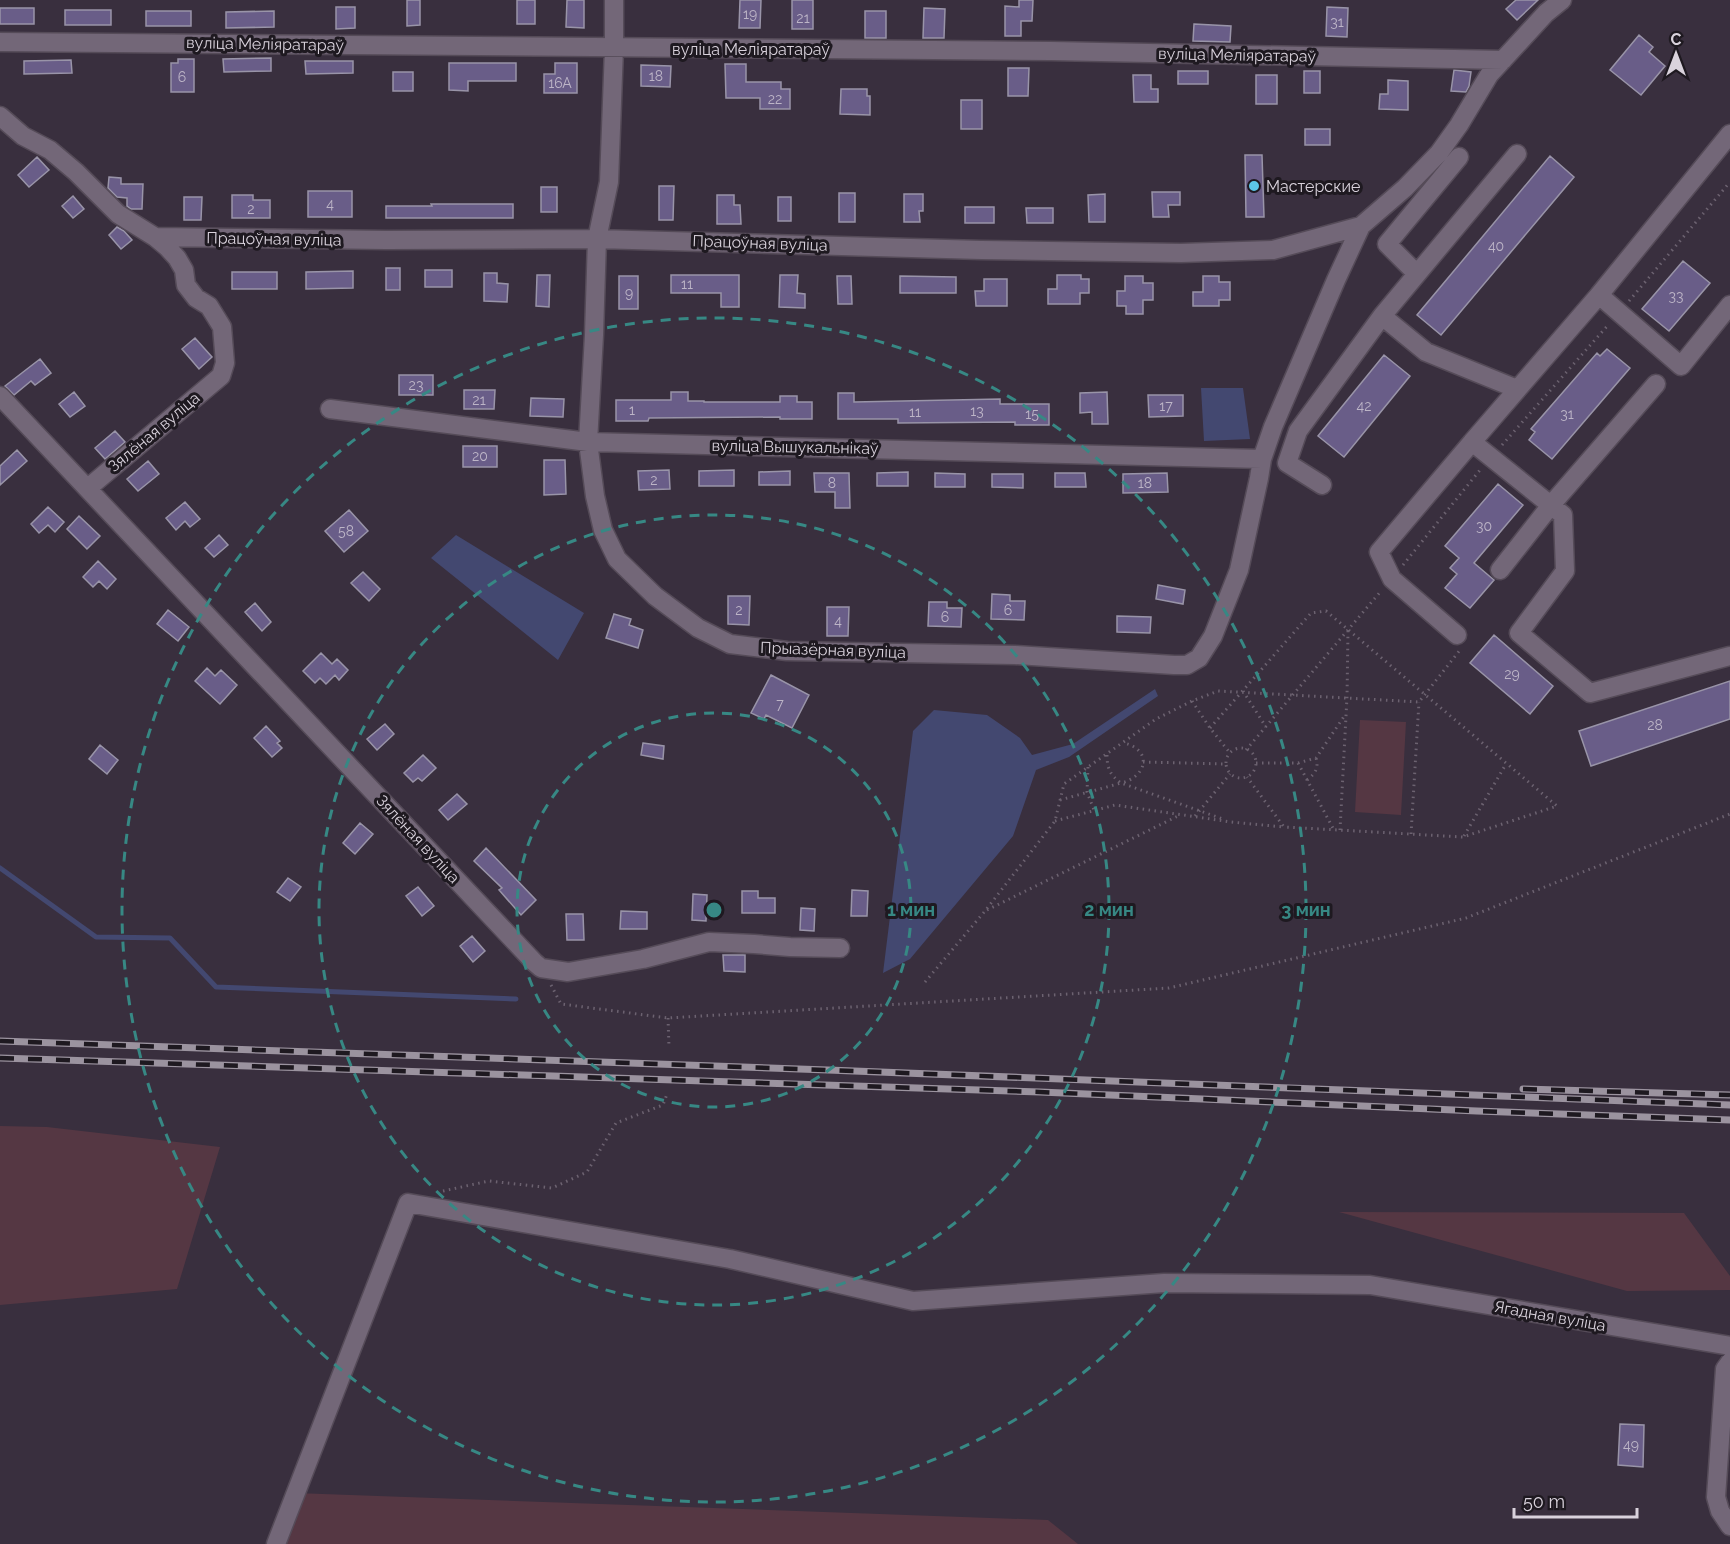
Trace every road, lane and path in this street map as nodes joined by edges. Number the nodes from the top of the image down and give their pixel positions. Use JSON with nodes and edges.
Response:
{"nodes":[{"id":1,"x":614,"y":0,"type":"edge"},
{"id":2,"x":1562,"y":0,"type":"edge"},
{"id":3,"x":0,"y":42,"type":"edge"},
{"id":4,"x":614,"y":48,"type":"junction"},
{"id":5,"x":1503,"y":60,"type":"junction"},
{"id":6,"x":0,"y":116,"type":"edge"},
{"id":7,"x":1730,"y":134,"type":"edge"},
{"id":8,"x":1517,"y":154,"type":"dead end"},
{"id":9,"x":1459,"y":157,"type":"dead end"},
{"id":10,"x":1361,"y":226,"type":"junction"},
{"id":11,"x":155,"y":237,"type":"junction"},
{"id":12,"x":597,"y":238,"type":"junction"},
{"id":13,"x":1417,"y":274,"type":"junction"},
{"id":14,"x":1599,"y":295,"type":"junction"},
{"id":15,"x":1730,"y":305,"type":"edge"},
{"id":16,"x":1382,"y":316,"type":"junction"},
{"id":17,"x":1656,"y":384,"type":"dead end"},
{"id":18,"x":1517,"y":389,"type":"junction"},
{"id":19,"x":0,"y":396,"type":"edge"},
{"id":20,"x":330,"y":409,"type":"dead end"},
{"id":21,"x":588,"y":442,"type":"junction"},
{"id":22,"x":1472,"y":442,"type":"junction"},
{"id":23,"x":1262,"y":459,"type":"junction"},
{"id":24,"x":1322,"y":485,"type":"dead end"},
{"id":25,"x":88,"y":488,"type":"junction"},
{"id":26,"x":1551,"y":506,"type":"junction"},
{"id":27,"x":1500,"y":570,"type":"dead end"},
{"id":28,"x":1348,"y":629,"type":"junction"},
{"id":29,"x":1461,"y":640,"type":"joint"},
{"id":30,"x":1730,"y":656,"type":"edge"},
{"id":31,"x":1243,"y":691,"type":"junction"},
{"id":32,"x":1425,"y":695,"type":"junction"},
{"id":33,"x":1347,"y":697,"type":"junction"},
{"id":34,"x":1192,"y":701,"type":"junction"},
{"id":35,"x":1419,"y":702,"type":"junction"},
{"id":36,"x":1346,"y":714,"type":"junction"},
{"id":37,"x":1266,"y":726,"type":"dead end"},
{"id":38,"x":1210,"y":728,"type":"junction"},
{"id":39,"x":1124,"y":743,"type":"junction"},
{"id":40,"x":1230,"y":753,"type":"junction"},
{"id":41,"x":1107,"y":754,"type":"junction"},
{"id":42,"x":1316,"y":758,"type":"junction"},
{"id":43,"x":1143,"y":762,"type":"junction"},
{"id":44,"x":1256,"y":763,"type":"junction"},
{"id":45,"x":1298,"y":763,"type":"junction"},
{"id":46,"x":1507,"y":763,"type":"junction"},
{"id":47,"x":1226,"y":764,"type":"junction"},
{"id":48,"x":1088,"y":767,"type":"junction"},
{"id":49,"x":1230,"y":774,"type":"junction"},
{"id":50,"x":1247,"y":777,"type":"junction"},
{"id":51,"x":1307,"y":780,"type":"junction"},
{"id":52,"x":1121,"y":783,"type":"junction"},
{"id":53,"x":1087,"y":792,"type":"junction"},
{"id":54,"x":1060,"y":800,"type":"junction"},
{"id":55,"x":1094,"y":810,"type":"junction"},
{"id":56,"x":1200,"y":811,"type":"junction"},
{"id":57,"x":1181,"y":814,"type":"junction"},
{"id":58,"x":1730,"y":814,"type":"edge"},
{"id":59,"x":1196,"y":816,"type":"junction"},
{"id":60,"x":1054,"y":821,"type":"junction"},
{"id":61,"x":1231,"y":822,"type":"junction"},
{"id":62,"x":1284,"y":827,"type":"junction"},
{"id":63,"x":1334,"y":830,"type":"junction"},
{"id":64,"x":1340,"y":830,"type":"junction"},
{"id":65,"x":1411,"y":834,"type":"junction"},
{"id":66,"x":1463,"y":837,"type":"junction"},
{"id":67,"x":985,"y":911,"type":"junction"},
{"id":68,"x":840,"y":948,"type":"dead end"},
{"id":69,"x":541,"y":968,"type":"junction"},
{"id":70,"x":925,"y":982,"type":"dead end"},
{"id":71,"x":668,"y":1018,"type":"junction"},
{"id":72,"x":669,"y":1047,"type":"dead end"},
{"id":73,"x":668,"y":1094,"type":"dead end"},
{"id":74,"x":440,"y":1192,"type":"dead end"},
{"id":75,"x":1730,"y":1346,"type":"edge"},
{"id":76,"x":1730,"y":1362,"type":"edge"},
{"id":77,"x":1730,"y":1526,"type":"edge"},
{"id":78,"x":276,"y":1544,"type":"edge"}],
"edges":[{"from":1,"to":4,"type":"street","name":"Прыазёрная вуліца"},
{"from":2,"to":5,"type":"street"},
{"from":3,"to":4,"type":"street","name":"вуліца Меліяратараў"},
{"from":4,"to":5,"type":"street","name":"вуліца Меліяратараў"},
{"from":4,"to":12,"type":"street","name":"Прыазёрная вуліца"},
{"from":5,"to":10,"type":"street"},
{"from":6,"to":11,"type":"street"},
{"from":7,"to":14,"type":"street"},
{"from":8,"to":13,"type":"street"},
{"from":9,"to":13,"type":"street"},
{"from":10,"to":12,"type":"street","name":"Працоўная вуліца"},
{"from":10,"to":23,"type":"street"},
{"from":11,"to":12,"type":"street","name":"Працоўная вуліца"},
{"from":11,"to":25,"type":"street","name":"Зялёная вуліца"},
{"from":12,"to":21,"type":"street","name":"Прыазёрная вуліца"},
{"from":13,"to":16,"type":"street"},
{"from":14,"to":15,"type":"street"},
{"from":14,"to":18,"type":"street"},
{"from":16,"to":18,"type":"street"},
{"from":16,"to":24,"type":"street"},
{"from":17,"to":26,"type":"street"},
{"from":18,"to":22,"type":"street"},
{"from":19,"to":25,"type":"street","name":"Зялёная вуліца"},
{"from":20,"to":21,"type":"street","name":"вуліца Вышукальнікаў"},
{"from":21,"to":23,"type":"street","name":"вуліца Вышукальнікаў"},
{"from":21,"to":23,"type":"street","name":"Прыазёрная вуліца"},
{"from":22,"to":26,"type":"street"},
{"from":22,"to":29,"type":"street"},
{"from":25,"to":69,"type":"street","name":"Зялёная вуліца"},
{"from":26,"to":27,"type":"street"},
{"from":26,"to":30,"type":"street"},
{"from":28,"to":31,"type":"path"},
{"from":28,"to":32,"type":"path"},
{"from":28,"to":33,"type":"path"},
{"from":29,"to":32,"type":"path"},
{"from":31,"to":33,"type":"path"},
{"from":31,"to":34,"type":"path"},
{"from":31,"to":37,"type":"path"},
{"from":31,"to":38,"type":"path"},
{"from":32,"to":35,"type":"path"},
{"from":32,"to":46,"type":"path"},
{"from":33,"to":35,"type":"path"},
{"from":33,"to":36,"type":"path"},
{"from":34,"to":38,"type":"path"},
{"from":34,"to":39,"type":"path"},
{"from":35,"to":65,"type":"path"},
{"from":36,"to":42,"type":"path"},
{"from":36,"to":64,"type":"path"},
{"from":38,"to":40,"type":"path"},
{"from":39,"to":41,"type":"path"},
{"from":39,"to":43,"type":"path"},
{"from":40,"to":44,"type":"path"},
{"from":40,"to":47,"type":"path"},
{"from":41,"to":48,"type":"path"},
{"from":41,"to":52,"type":"path"},
{"from":42,"to":45,"type":"path"},
{"from":42,"to":51,"type":"path"},
{"from":43,"to":47,"type":"path"},
{"from":43,"to":52,"type":"path"},
{"from":44,"to":45,"type":"path"},
{"from":44,"to":50,"type":"path"},
{"from":45,"to":51,"type":"path"},
{"from":46,"to":66,"type":"path"},
{"from":46,"to":66,"type":"path"},
{"from":47,"to":49,"type":"path"},
{"from":48,"to":53,"type":"path"},
{"from":48,"to":54,"type":"path"},
{"from":49,"to":50,"type":"path"},
{"from":49,"to":56,"type":"path"},
{"from":50,"to":62,"type":"path"},
{"from":51,"to":63,"type":"path"},
{"from":52,"to":53,"type":"path"},
{"from":52,"to":56,"type":"path"},
{"from":53,"to":54,"type":"path"},
{"from":53,"to":55,"type":"path"},
{"from":54,"to":60,"type":"path"},
{"from":55,"to":57,"type":"path"},
{"from":55,"to":60,"type":"path"},
{"from":56,"to":59,"type":"path"},
{"from":56,"to":61,"type":"path"},
{"from":57,"to":59,"type":"path"},
{"from":57,"to":67,"type":"path"},
{"from":58,"to":71,"type":"path"},
{"from":59,"to":61,"type":"path"},
{"from":60,"to":67,"type":"path"},
{"from":61,"to":62,"type":"path"},
{"from":62,"to":63,"type":"path"},
{"from":63,"to":64,"type":"path"},
{"from":64,"to":65,"type":"path"},
{"from":65,"to":66,"type":"path"},
{"from":67,"to":70,"type":"path"},
{"from":68,"to":69,"type":"street"},
{"from":69,"to":71,"type":"path"},
{"from":71,"to":72,"type":"path"},
{"from":73,"to":74,"type":"path"},
{"from":75,"to":78,"type":"street","name":"Ягадная вуліца"},
{"from":76,"to":77,"type":"street"}]}
